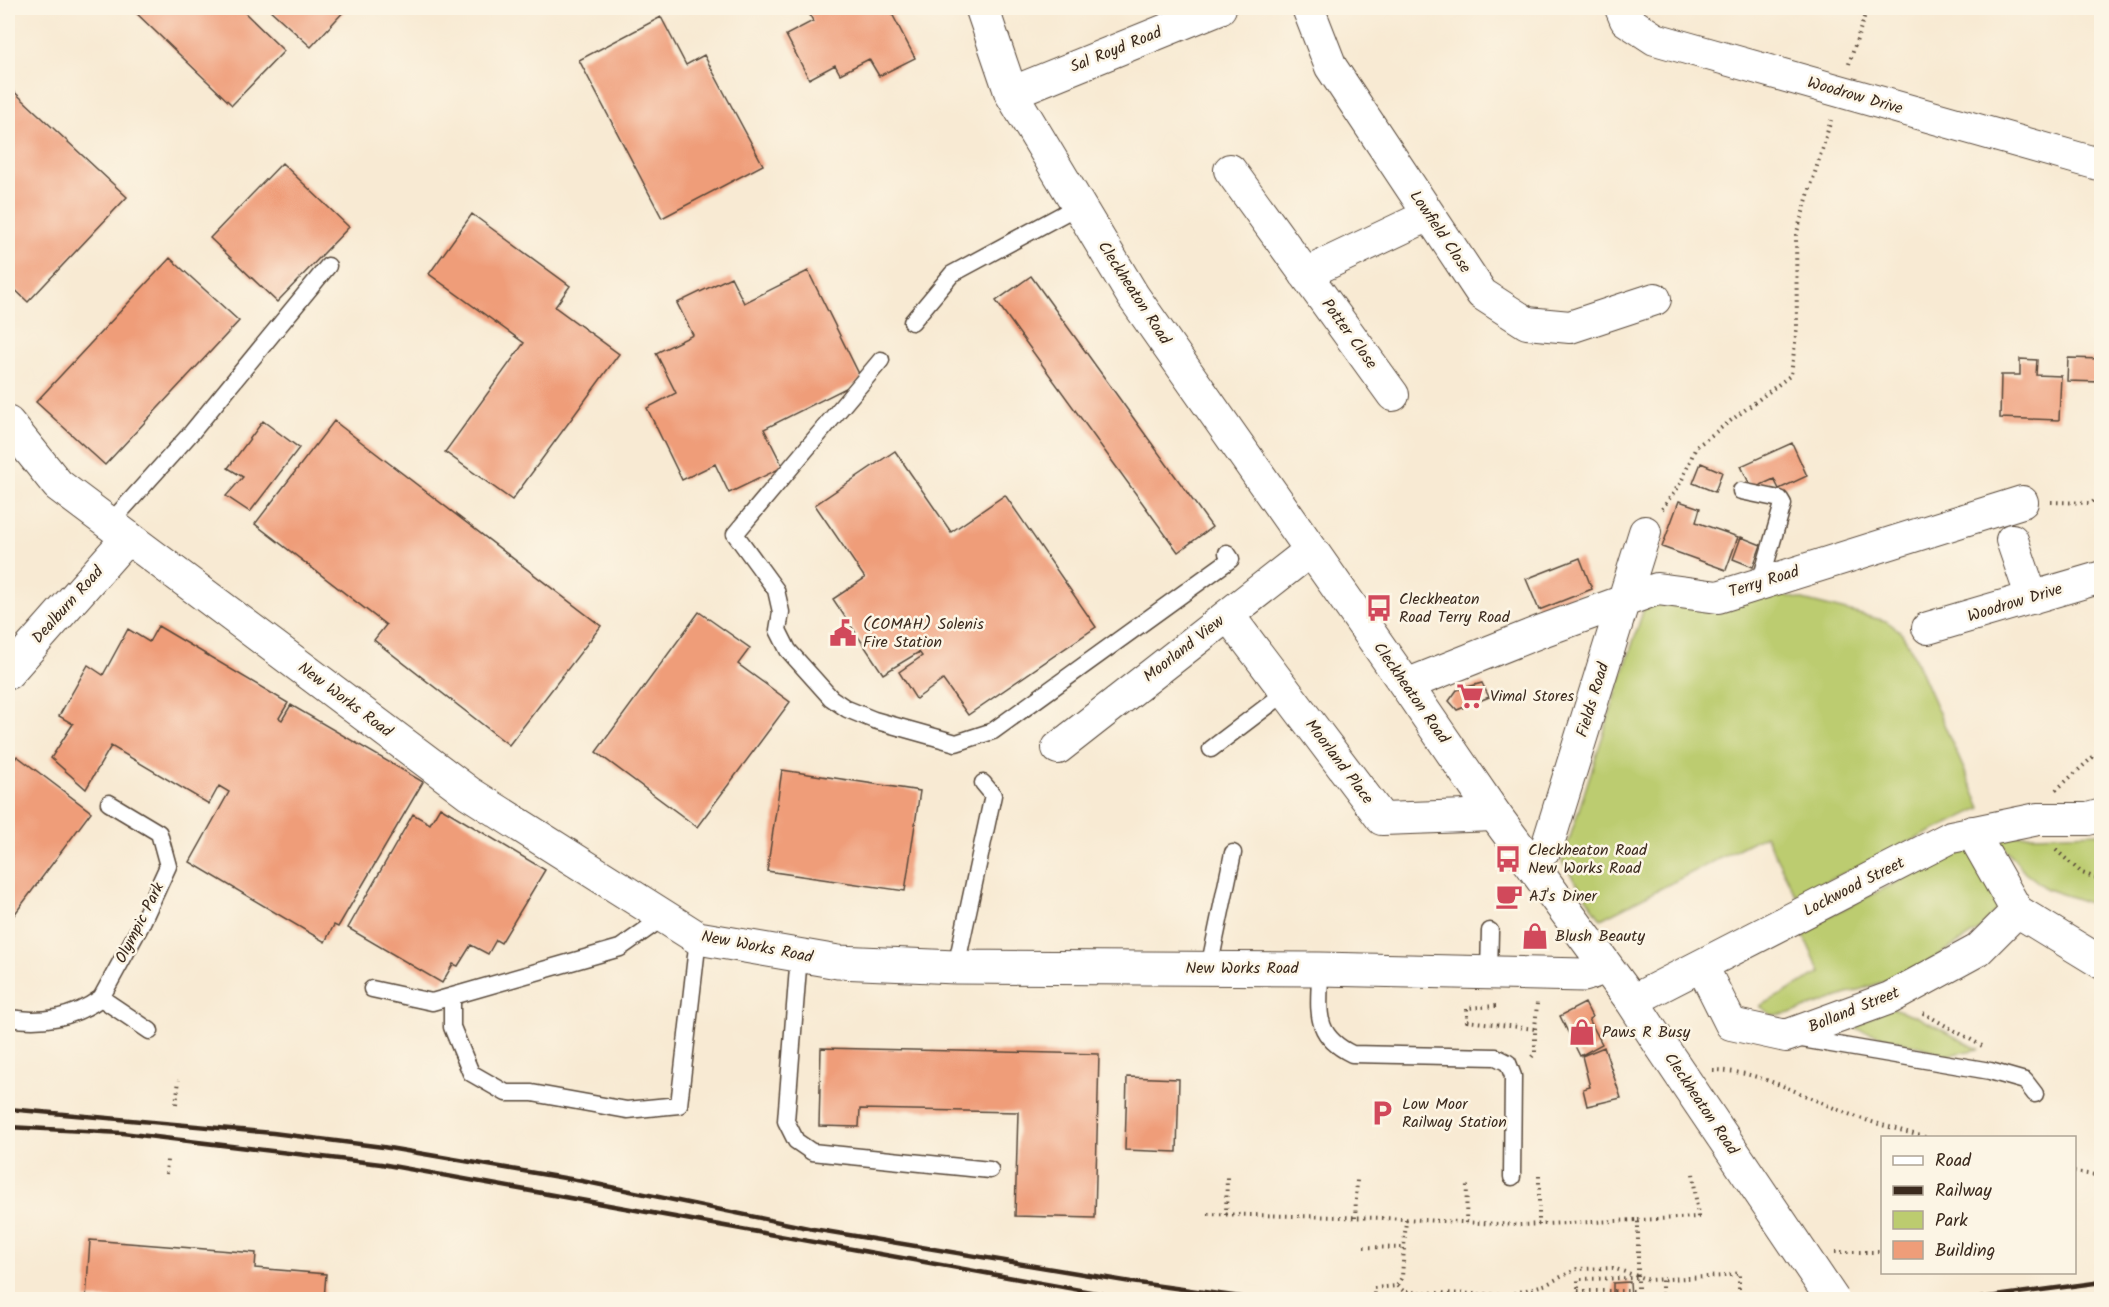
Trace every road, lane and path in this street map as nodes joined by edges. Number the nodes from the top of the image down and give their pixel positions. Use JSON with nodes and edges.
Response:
{"nodes":[{"id":1,"x":982,"y":8,"type":"edge"},
{"id":2,"x":1220,"y":8,"type":"edge"},
{"id":3,"x":1308,"y":8,"type":"edge"},
{"id":4,"x":1621,"y":8,"type":"edge"},
{"id":5,"x":1867,"y":8,"type":"edge"},
{"id":6,"x":1840,"y":92,"type":"junction"},
{"id":7,"x":1011,"y":93,"type":"junction"},
{"id":8,"x":2102,"y":165,"type":"edge"},
{"id":9,"x":1230,"y":170,"type":"dead end"},
{"id":10,"x":1078,"y":206,"type":"junction"},
{"id":11,"x":1429,"y":215,"type":"junction"},
{"id":12,"x":328,"y":266,"type":"dead end"},
{"id":13,"x":1305,"y":273,"type":"junction"},
{"id":14,"x":1655,"y":299,"type":"dead end"},
{"id":15,"x":912,"y":322,"type":"dead end"},
{"id":16,"x":881,"y":360,"type":"dead end"},
{"id":17,"x":1393,"y":395,"type":"dead end"},
{"id":18,"x":8,"y":423,"type":"edge"},
{"id":19,"x":1741,"y":491,"type":"dead end"},
{"id":20,"x":2102,"y":494,"type":"edge"},
{"id":21,"x":2022,"y":502,"type":"joint"},
{"id":22,"x":119,"y":530,"type":"junction"},
{"id":23,"x":1645,"y":532,"type":"joint"},
{"id":24,"x":2012,"y":540,"type":"dead end"},
{"id":25,"x":1311,"y":550,"type":"junction"},
{"id":26,"x":1227,"y":553,"type":"dead end"},
{"id":27,"x":2102,"y":577,"type":"edge"},
{"id":28,"x":1760,"y":584,"type":"junction"},
{"id":29,"x":2032,"y":598,"type":"junction"},
{"id":30,"x":1624,"y":603,"type":"junction"},
{"id":31,"x":1228,"y":615,"type":"junction"},
{"id":32,"x":1928,"y":628,"type":"dead end"},
{"id":33,"x":8,"y":673,"type":"edge"},
{"id":34,"x":1406,"y":685,"type":"junction"},
{"id":35,"x":1286,"y":693,"type":"junction"},
{"id":36,"x":1058,"y":748,"type":"dead end"},
{"id":37,"x":1212,"y":749,"type":"dead end"},
{"id":38,"x":2102,"y":749,"type":"edge"},
{"id":39,"x":983,"y":783,"type":"dead end"},
{"id":40,"x":109,"y":803,"type":"dead end"},
{"id":41,"x":1495,"y":815,"type":"junction"},
{"id":42,"x":2095,"y":817,"type":"edge"},
{"id":43,"x":2038,"y":819,"type":"junction"},
{"id":44,"x":1972,"y":832,"type":"junction"},
{"id":45,"x":1233,"y":853,"type":"dead end"},
{"id":46,"x":1531,"y":861,"type":"junction"},
{"id":47,"x":2102,"y":880,"type":"edge"},
{"id":48,"x":2017,"y":910,"type":"junction"},
{"id":49,"x":664,"y":917,"type":"junction"},
{"id":50,"x":1490,"y":931,"type":"dead end"},
{"id":51,"x":698,"y":938,"type":"junction"},
{"id":52,"x":799,"y":956,"type":"junction"},
{"id":53,"x":2102,"y":963,"type":"edge"},
{"id":54,"x":956,"y":966,"type":"junction"},
{"id":55,"x":1702,"y":966,"type":"junction"},
{"id":56,"x":1606,"y":967,"type":"junction"},
{"id":57,"x":1209,"y":968,"type":"junction"},
{"id":58,"x":1320,"y":969,"type":"junction"},
{"id":59,"x":1489,"y":973,"type":"junction"},
{"id":60,"x":1538,"y":988,"type":"junction"},
{"id":61,"x":372,"y":989,"type":"dead end"},
{"id":62,"x":452,"y":996,"type":"junction"},
{"id":63,"x":101,"y":998,"type":"junction"},
{"id":64,"x":1890,"y":998,"type":"junction"},
{"id":65,"x":1632,"y":1001,"type":"junction"},
{"id":66,"x":1525,"y":1003,"type":"dead end"},
{"id":67,"x":1502,"y":1005,"type":"dead end"},
{"id":68,"x":8,"y":1018,"type":"edge"},
{"id":69,"x":1535,"y":1029,"type":"junction"},
{"id":70,"x":150,"y":1031,"type":"dead end"},
{"id":71,"x":1786,"y":1036,"type":"junction"},
{"id":72,"x":1990,"y":1071,"type":"junction"},
{"id":73,"x":1513,"y":1076,"type":"junction"},
{"id":74,"x":1684,"y":1079,"type":"junction"},
{"id":75,"x":179,"y":1080,"type":"dead end"},
{"id":76,"x":2035,"y":1094,"type":"dead end"},
{"id":77,"x":176,"y":1104,"type":"dead end"},
{"id":78,"x":1924,"y":1136,"type":"edge"},
{"id":79,"x":168,"y":1160,"type":"dead end"},
{"id":80,"x":990,"y":1170,"type":"dead end"},
{"id":81,"x":2076,"y":1172,"type":"edge"},
{"id":82,"x":1693,"y":1173,"type":"dead end"},
{"id":83,"x":166,"y":1174,"type":"dead end"},
{"id":84,"x":1539,"y":1176,"type":"dead end"},
{"id":85,"x":2102,"y":1176,"type":"edge"},
{"id":86,"x":1227,"y":1177,"type":"dead end"},
{"id":87,"x":1512,"y":1177,"type":"dead end"},
{"id":88,"x":1357,"y":1180,"type":"dead end"},
{"id":89,"x":1467,"y":1183,"type":"dead end"},
{"id":90,"x":1208,"y":1214,"type":"dead end"},
{"id":91,"x":1226,"y":1215,"type":"junction"},
{"id":92,"x":1355,"y":1218,"type":"junction"},
{"id":93,"x":1406,"y":1219,"type":"junction"},
{"id":94,"x":1466,"y":1222,"type":"junction"},
{"id":95,"x":1638,"y":1223,"type":"junction"},
{"id":96,"x":1539,"y":1224,"type":"junction"},
{"id":97,"x":1364,"y":1247,"type":"dead end"},
{"id":98,"x":1404,"y":1248,"type":"junction"},
{"id":99,"x":1638,"y":1278,"type":"junction"},
{"id":100,"x":1662,"y":1280,"type":"junction"},
{"id":101,"x":1397,"y":1286,"type":"junction"},
{"id":102,"x":1578,"y":1291,"type":"junction"},
{"id":103,"x":1638,"y":1291,"type":"junction"},
{"id":104,"x":1374,"y":1299,"type":"edge"},
{"id":105,"x":1578,"y":1299,"type":"edge"},
{"id":106,"x":1638,"y":1299,"type":"edge"},
{"id":107,"x":1662,"y":1299,"type":"edge"},
{"id":108,"x":1739,"y":1299,"type":"edge"},
{"id":109,"x":1833,"y":1299,"type":"edge"}],
"edges":[{"from":1,"to":7,"type":"street","name":"Cleckheaton Road"},
{"from":2,"to":7,"type":"street","name":"Sal Royd Road"},
{"from":3,"to":11,"type":"street","name":"Lowfield Close"},
{"from":4,"to":6,"type":"street","name":"Woodrow Drive"},
{"from":5,"to":6,"type":"path"},
{"from":6,"to":8,"type":"street","name":"Woodrow Drive"},
{"from":6,"to":23,"type":"path"},
{"from":7,"to":10,"type":"street","name":"Cleckheaton Road"},
{"from":9,"to":13,"type":"street","name":"Potter Close"},
{"from":10,"to":15,"type":"lane"},
{"from":10,"to":25,"type":"street","name":"Cleckheaton Road"},
{"from":11,"to":13,"type":"street"},
{"from":11,"to":14,"type":"street","name":"Lowfield Close"},
{"from":12,"to":22,"type":"lane"},
{"from":13,"to":17,"type":"street","name":"Potter Close"},
{"from":16,"to":26,"type":"lane"},
{"from":18,"to":22,"type":"street","name":"New Works Road"},
{"from":19,"to":28,"type":"lane"},
{"from":20,"to":21,"type":"path"},
{"from":21,"to":28,"type":"street","name":"Terry Road"},
{"from":22,"to":33,"type":"street","name":"Dealburn Road"},
{"from":22,"to":49,"type":"street","name":"New Works Road"},
{"from":23,"to":30,"type":"street","name":"Fields Road"},
{"from":24,"to":29,"type":"street"},
{"from":25,"to":31,"type":"street","name":"Moorland View"},
{"from":25,"to":34,"type":"street","name":"Cleckheaton Road"},
{"from":27,"to":29,"type":"street","name":"Woodrow Drive"},
{"from":28,"to":30,"type":"street","name":"Terry Road"},
{"from":29,"to":32,"type":"street","name":"Woodrow Drive"},
{"from":30,"to":34,"type":"street","name":"Terry Road"},
{"from":30,"to":46,"type":"street","name":"Fields Road"},
{"from":31,"to":35,"type":"street","name":"Moorland Place"},
{"from":31,"to":36,"type":"street","name":"Moorland View"},
{"from":34,"to":41,"type":"street","name":"Cleckheaton Road"},
{"from":35,"to":37,"type":"lane"},
{"from":35,"to":41,"type":"street","name":"Moorland Place"},
{"from":38,"to":43,"type":"path"},
{"from":39,"to":54,"type":"lane"},
{"from":40,"to":63,"type":"lane","name":"Olympic Park"},
{"from":41,"to":46,"type":"street","name":"Cleckheaton Road"},
{"from":42,"to":43,"type":"street","name":"Lockwood Street"},
{"from":43,"to":44,"type":"street","name":"Lockwood Street"},
{"from":43,"to":47,"type":"path"},
{"from":44,"to":48,"type":"street"},
{"from":44,"to":55,"type":"street","name":"Lockwood Street"},
{"from":45,"to":57,"type":"lane"},
{"from":46,"to":56,"type":"street","name":"Cleckheaton Road"},
{"from":48,"to":53,"type":"street"},
{"from":48,"to":64,"type":"street","name":"Bolland Street"},
{"from":49,"to":51,"type":"street","name":"New Works Road"},
{"from":49,"to":62,"type":"lane"},
{"from":50,"to":59,"type":"lane"},
{"from":51,"to":52,"type":"street","name":"New Works Road"},
{"from":51,"to":62,"type":"lane"},
{"from":52,"to":54,"type":"street","name":"New Works Road"},
{"from":52,"to":80,"type":"lane"},
{"from":54,"to":57,"type":"street","name":"New Works Road"},
{"from":55,"to":65,"type":"street","name":"Lockwood Street"},
{"from":55,"to":71,"type":"street","name":"Bolland Street"},
{"from":56,"to":60,"type":"street","name":"New Works Road"},
{"from":56,"to":65,"type":"street","name":"Cleckheaton Road"},
{"from":57,"to":58,"type":"street","name":"New Works Road"},
{"from":58,"to":59,"type":"street","name":"New Works Road"},
{"from":58,"to":73,"type":"lane"},
{"from":59,"to":60,"type":"street","name":"New Works Road"},
{"from":60,"to":66,"type":"path"},
{"from":60,"to":69,"type":"path"},
{"from":61,"to":62,"type":"lane"},
{"from":63,"to":68,"type":"lane"},
{"from":63,"to":70,"type":"lane"},
{"from":64,"to":71,"type":"street","name":"Bolland Street"},
{"from":64,"to":72,"type":"path"},
{"from":65,"to":74,"type":"street","name":"Cleckheaton Road","bridge":true},
{"from":67,"to":69,"type":"path"},
{"from":69,"to":73,"type":"path"},
{"from":71,"to":72,"type":"lane"},
{"from":72,"to":76,"type":"lane"},
{"from":73,"to":87,"type":"lane"},
{"from":74,"to":78,"type":"path"},
{"from":74,"to":109,"type":"street","name":"Cleckheaton Road","bridge":true},
{"from":75,"to":77,"type":"path"},
{"from":79,"to":83,"type":"path"},
{"from":81,"to":85,"type":"path"},
{"from":82,"to":95,"type":"path"},
{"from":84,"to":96,"type":"path"},
{"from":86,"to":91,"type":"path"},
{"from":88,"to":92,"type":"path"},
{"from":89,"to":94,"type":"path"},
{"from":90,"to":91,"type":"path"},
{"from":91,"to":92,"type":"path"},
{"from":92,"to":93,"type":"path"},
{"from":93,"to":94,"type":"path"},
{"from":93,"to":98,"type":"path"},
{"from":94,"to":96,"type":"path"},
{"from":95,"to":96,"type":"path"},
{"from":95,"to":99,"type":"path","bridge":true},
{"from":97,"to":98,"type":"path"},
{"from":98,"to":101,"type":"path"},
{"from":99,"to":102,"type":"path"},
{"from":99,"to":103,"type":"path","bridge":true},
{"from":100,"to":101,"type":"path"},
{"from":100,"to":107,"type":"path"},
{"from":100,"to":108,"type":"path"},
{"from":101,"to":104,"type":"path"},
{"from":102,"to":103,"type":"path"},
{"from":102,"to":105,"type":"path"},
{"from":103,"to":106,"type":"path","bridge":true}]}
